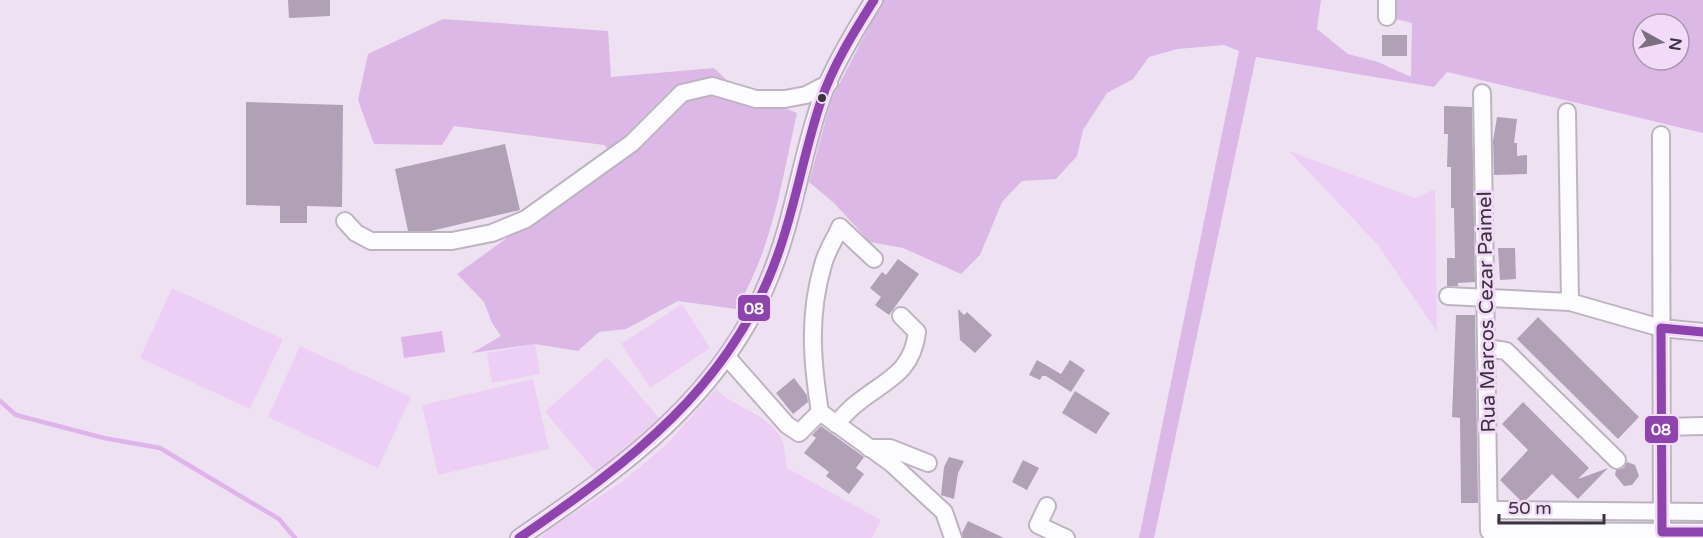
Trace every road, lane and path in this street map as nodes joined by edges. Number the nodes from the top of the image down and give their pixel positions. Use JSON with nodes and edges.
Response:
{"nodes":[{"id":1,"x":874,"y":0,"type":"edge"},
{"id":2,"x":829,"y":83,"type":"junction"},
{"id":3,"x":1482,"y":93,"type":"dead end"},
{"id":4,"x":1567,"y":112,"type":"dead end"},
{"id":5,"x":1661,"y":135,"type":"dead end"},
{"id":6,"x":345,"y":221,"type":"dead end"},
{"id":7,"x":874,"y":259,"type":"dead end"},
{"id":8,"x":1448,"y":296,"type":"dead end"},
{"id":9,"x":1485,"y":297,"type":"junction"},
{"id":10,"x":1570,"y":302,"type":"junction"},
{"id":11,"x":901,"y":316,"type":"dead end"},
{"id":12,"x":1660,"y":328,"type":"junction"},
{"id":13,"x":1703,"y":332,"type":"edge"},
{"id":14,"x":1486,"y":348,"type":"junction"},
{"id":15,"x":727,"y":357,"type":"junction"},
{"id":16,"x":820,"y":412,"type":"junction"},
{"id":17,"x":836,"y":424,"type":"junction"},
{"id":18,"x":1663,"y":426,"type":"junction"},
{"id":19,"x":1703,"y":426,"type":"edge"},
{"id":20,"x":869,"y":448,"type":"junction"},
{"id":21,"x":1617,"y":460,"type":"dead end"},
{"id":22,"x":928,"y":463,"type":"dead end"},
{"id":23,"x":1047,"y":506,"type":"dead end"},
{"id":24,"x":1489,"y":510,"type":"junction"},
{"id":25,"x":1663,"y":511,"type":"junction"},
{"id":26,"x":1703,"y":512,"type":"edge"},
{"id":27,"x":1662,"y":532,"type":"junction"},
{"id":28,"x":1703,"y":532,"type":"edge"},
{"id":29,"x":519,"y":538,"type":"edge"},
{"id":30,"x":953,"y":538,"type":"edge"},
{"id":31,"x":1066,"y":538,"type":"edge"}],
"edges":[{"from":1,"to":2,"type":"street"},
{"from":2,"to":6,"type":"street"},
{"from":2,"to":15,"type":"street"},
{"from":3,"to":9,"type":"street","name":"Rua Marcos Cezar Paimel"},
{"from":4,"to":10,"type":"street"},
{"from":5,"to":12,"type":"street"},
{"from":7,"to":16,"type":"street"},
{"from":8,"to":9,"type":"street"},
{"from":9,"to":10,"type":"street"},
{"from":9,"to":14,"type":"street","name":"Rua Marcos Cezar Paimel"},
{"from":10,"to":12,"type":"street"},
{"from":11,"to":17,"type":"street"},
{"from":12,"to":13,"type":"street"},
{"from":12,"to":18,"type":"street"},
{"from":14,"to":21,"type":"street"},
{"from":14,"to":24,"type":"street","name":"Rua Marcos Cezar Paimel"},
{"from":15,"to":16,"type":"street"},
{"from":15,"to":29,"type":"street"},
{"from":16,"to":17,"type":"street"},
{"from":17,"to":20,"type":"street"},
{"from":18,"to":19,"type":"street"},
{"from":18,"to":25,"type":"street"},
{"from":20,"to":22,"type":"street"},
{"from":20,"to":30,"type":"street"},
{"from":23,"to":31,"type":"street"},
{"from":24,"to":25,"type":"street"},
{"from":24,"to":27,"type":"street","name":"Rua Marcos Cezar Paimel"},
{"from":25,"to":26,"type":"street"},
{"from":25,"to":27,"type":"street"},
{"from":27,"to":28,"type":"street"}]}
